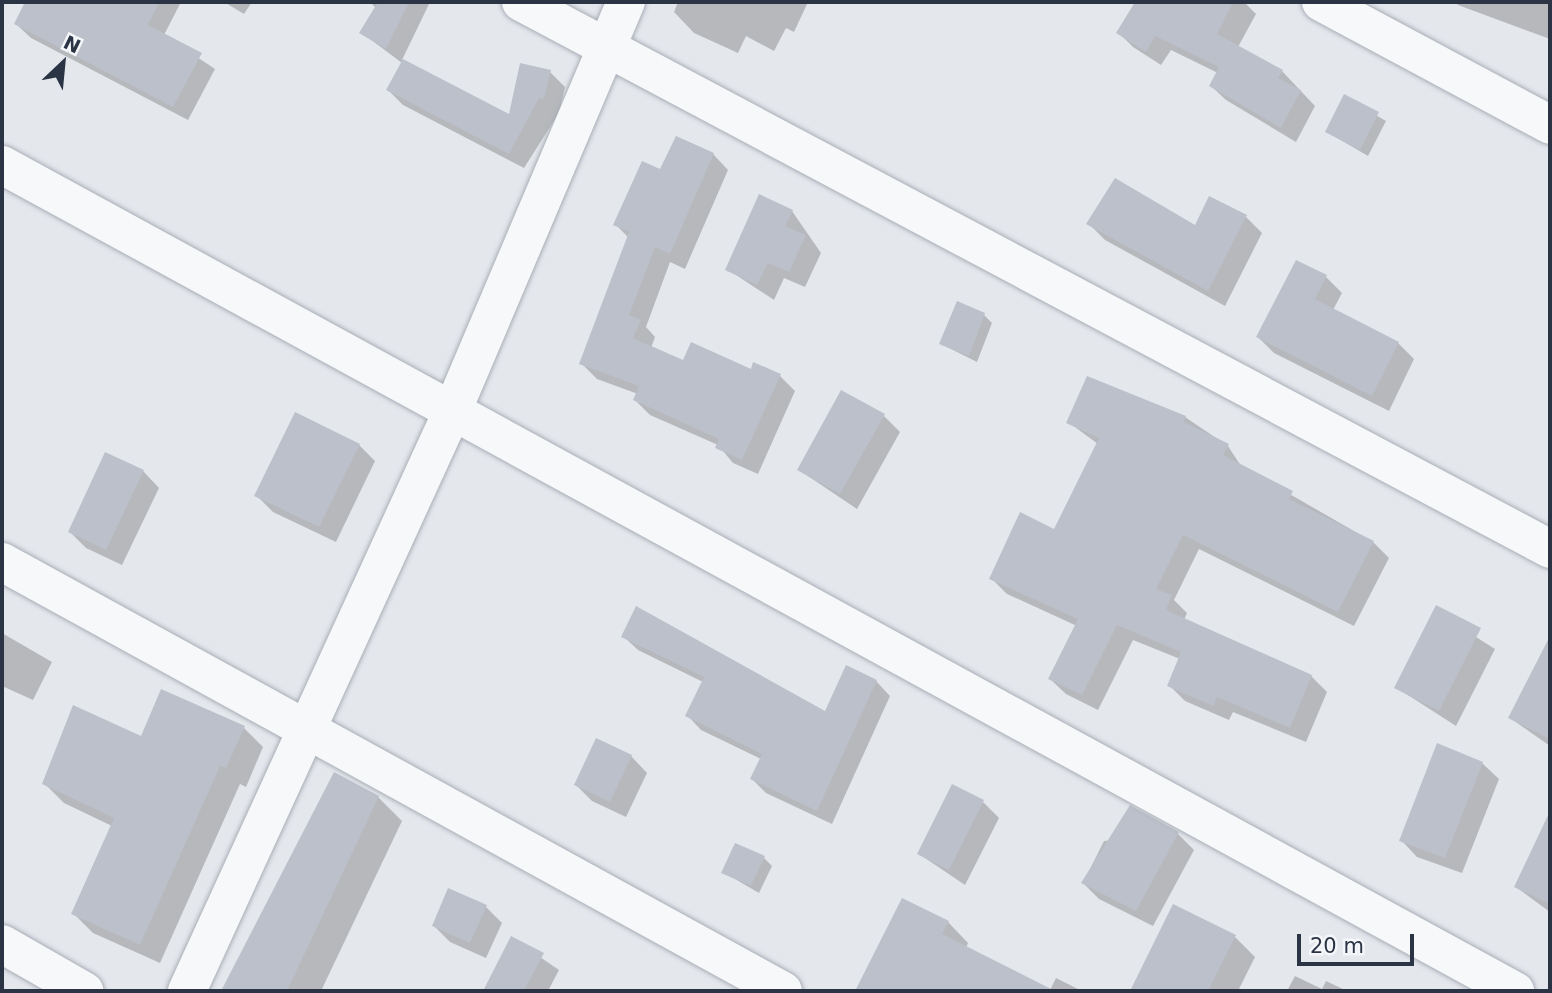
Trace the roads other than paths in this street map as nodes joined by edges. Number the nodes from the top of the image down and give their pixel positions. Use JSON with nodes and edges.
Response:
{"nodes":[{"id":1,"x":521,"y":2,"type":"edge"},
{"id":2,"x":626,"y":2,"type":"edge"},
{"id":3,"x":1321,"y":2,"type":"edge"},
{"id":4,"x":606,"y":49,"type":"junction"},
{"id":5,"x":1550,"y":125,"type":"edge"},
{"id":6,"x":2,"y":165,"type":"edge"},
{"id":7,"x":451,"y":414,"type":"junction"},
{"id":8,"x":1550,"y":549,"type":"edge"},
{"id":9,"x":2,"y":562,"type":"edge"},
{"id":10,"x":303,"y":730,"type":"junction"},
{"id":11,"x":2,"y":944,"type":"edge"},
{"id":12,"x":84,"y":991,"type":"edge"},
{"id":13,"x":187,"y":991,"type":"edge"},
{"id":14,"x":783,"y":991,"type":"edge"},
{"id":15,"x":1515,"y":991,"type":"edge"}],
"edges":[{"from":1,"to":4,"type":"street"},
{"from":2,"to":4,"type":"street"},
{"from":3,"to":5,"type":"street"},
{"from":4,"to":7,"type":"street"},
{"from":4,"to":8,"type":"street"},
{"from":6,"to":7,"type":"street"},
{"from":7,"to":10,"type":"street"},
{"from":7,"to":15,"type":"street"},
{"from":9,"to":10,"type":"street"},
{"from":10,"to":13,"type":"street"},
{"from":10,"to":14,"type":"street"},
{"from":11,"to":12,"type":"street"}]}
